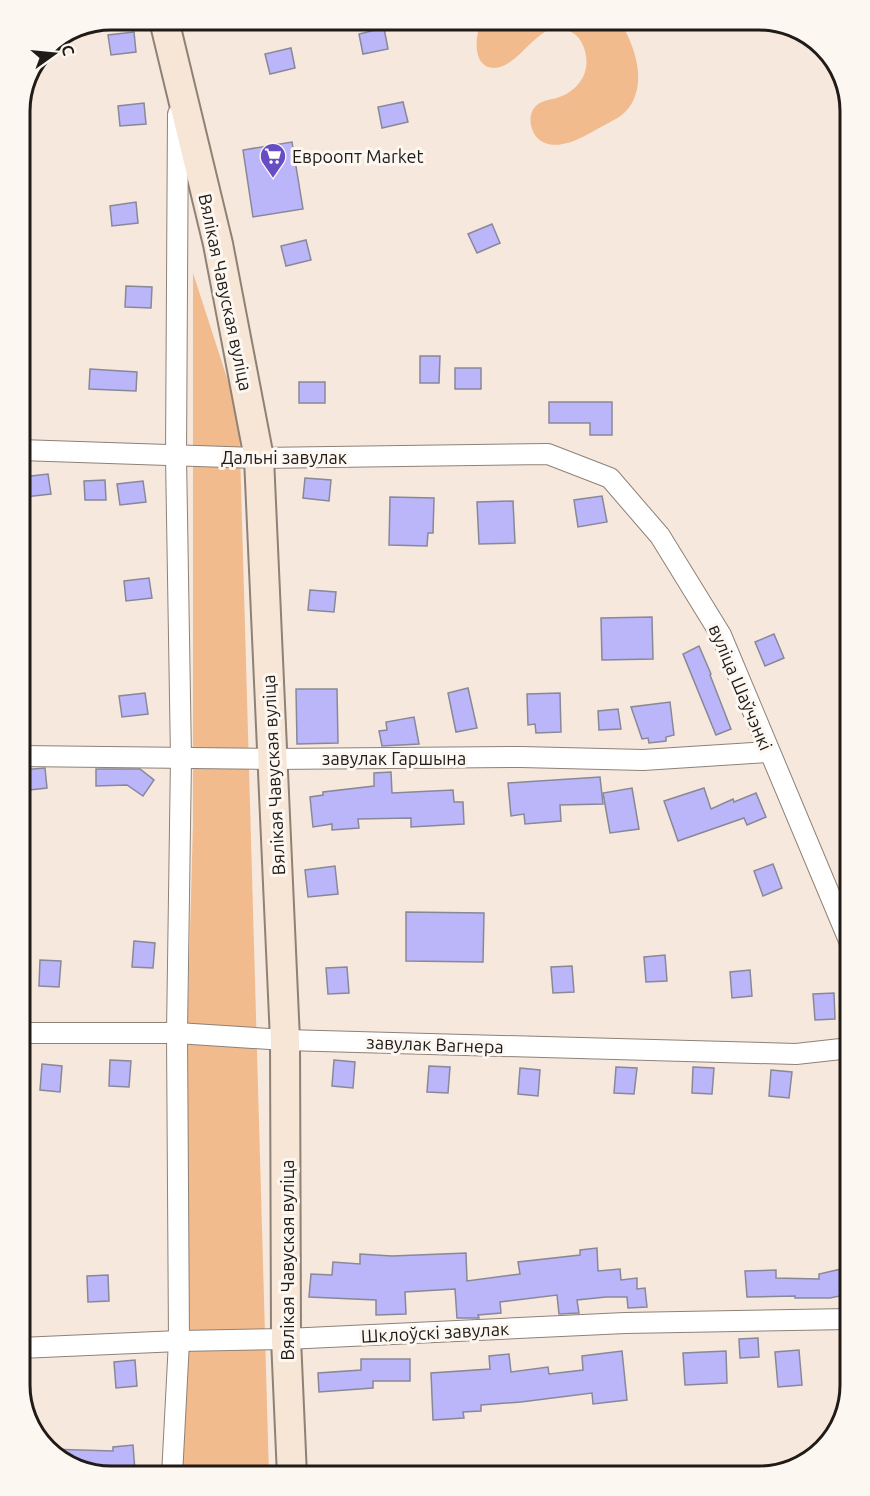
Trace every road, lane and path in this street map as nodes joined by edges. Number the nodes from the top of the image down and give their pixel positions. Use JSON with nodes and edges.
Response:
{"nodes":[{"id":1,"x":166,"y":30,"type":"edge"},
{"id":2,"x":179,"y":82,"type":"junction"},
{"id":3,"x":30,"y":450,"type":"edge"},
{"id":4,"x":548,"y":454,"type":"joint"},
{"id":5,"x":177,"y":456,"type":"junction"},
{"id":6,"x":259,"y":458,"type":"junction"},
{"id":7,"x":769,"y":752,"type":"junction"},
{"id":8,"x":30,"y":756,"type":"edge"},
{"id":9,"x":181,"y":758,"type":"junction"},
{"id":10,"x":272,"y":759,"type":"junction"},
{"id":11,"x":840,"y":919,"type":"edge"},
{"id":12,"x":30,"y":1033,"type":"edge"},
{"id":13,"x":177,"y":1033,"type":"junction"},
{"id":14,"x":285,"y":1040,"type":"junction"},
{"id":15,"x":840,"y":1049,"type":"edge"},
{"id":16,"x":840,"y":1318,"type":"edge"},
{"id":17,"x":286,"y":1339,"type":"junction"},
{"id":18,"x":179,"y":1341,"type":"junction"},
{"id":19,"x":30,"y":1348,"type":"edge"},
{"id":20,"x":173,"y":1466,"type":"edge"},
{"id":21,"x":292,"y":1466,"type":"edge"}],
"edges":[{"from":1,"to":2,"type":"main road","name":"Вялікая Чавуская вуліца"},
{"from":2,"to":5,"type":"street","name":"Вялікая Чавуская вуліца"},
{"from":2,"to":6,"type":"main road","name":"Вялікая Чавуская вуліца"},
{"from":3,"to":5,"type":"street","name":"Дальні завулак"},
{"from":4,"to":6,"type":"street","name":"Дальні завулак"},
{"from":4,"to":7,"type":"street","name":"вуліца Шаўчэнкі"},
{"from":5,"to":6,"type":"street","name":"Дальні завулак"},
{"from":5,"to":9,"type":"street","name":"Вялікая Чавуская вуліца"},
{"from":6,"to":10,"type":"main road","name":"Вялікая Чавуская вуліца"},
{"from":7,"to":10,"type":"street","name":"завулак Гаршына"},
{"from":7,"to":11,"type":"street","name":"вуліца Шаўчэнкі"},
{"from":8,"to":9,"type":"street","name":"завулак Гаршына"},
{"from":9,"to":10,"type":"street","name":"завулак Гаршына"},
{"from":9,"to":13,"type":"street","name":"Вялікая Чавуская вуліца"},
{"from":10,"to":14,"type":"main road","name":"Вялікая Чавуская вуліца"},
{"from":12,"to":13,"type":"street","name":"завулак Вагнера"},
{"from":13,"to":14,"type":"street","name":"завулак Вагнера"},
{"from":13,"to":18,"type":"street","name":"Вялікая Чавуская вуліца"},
{"from":14,"to":15,"type":"street","name":"завулак Вагнера"},
{"from":14,"to":17,"type":"main road","name":"Вялікая Чавуская вуліца"},
{"from":16,"to":17,"type":"street","name":"Шклоўскі завулак"},
{"from":17,"to":18,"type":"street","name":"Шклоўскі завулак"},
{"from":17,"to":21,"type":"main road","name":"Вялікая Чавуская вуліца"},
{"from":18,"to":19,"type":"street","name":"Шклоўскі завулак"},
{"from":18,"to":20,"type":"street","name":"Вялікая Чавуская вуліца"}]}
